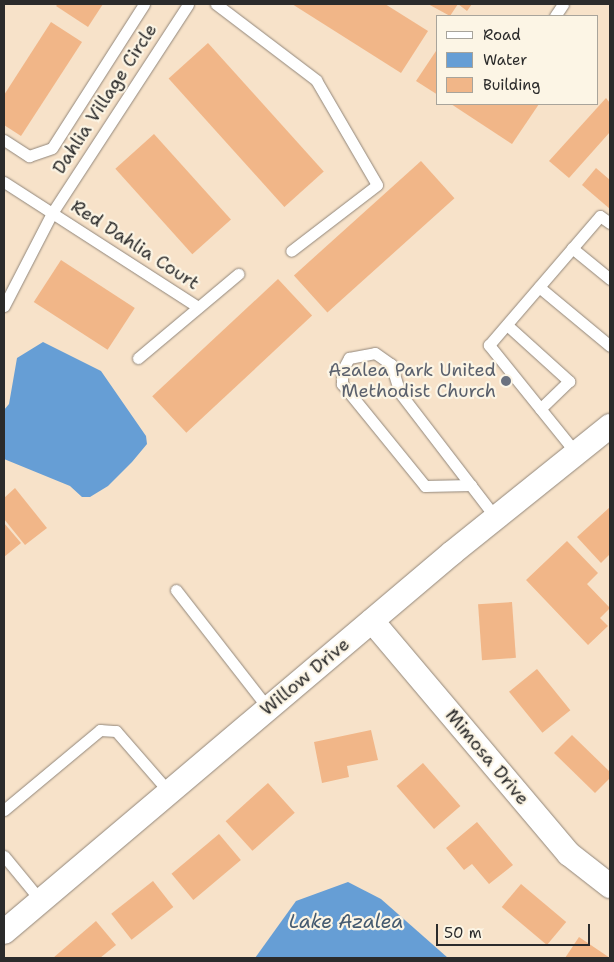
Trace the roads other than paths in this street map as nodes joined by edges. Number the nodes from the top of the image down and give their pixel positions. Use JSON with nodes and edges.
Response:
{"nodes":[{"id":1,"x":144,"y":4,"type":"edge"},
{"id":2,"x":188,"y":4,"type":"edge"},
{"id":3,"x":216,"y":4,"type":"edge"},
{"id":4,"x":563,"y":4,"type":"edge"},
{"id":5,"x":557,"y":15,"type":"edge"},
{"id":6,"x":4,"y":140,"type":"edge"},
{"id":7,"x":4,"y":182,"type":"edge"},
{"id":8,"x":52,"y":213,"type":"junction"},
{"id":9,"x":610,"y":223,"type":"edge"},
{"id":10,"x":572,"y":248,"type":"junction"},
{"id":11,"x":291,"y":251,"type":"dead end"},
{"id":12,"x":238,"y":274,"type":"dead end"},
{"id":13,"x":610,"y":279,"type":"edge"},
{"id":14,"x":539,"y":287,"type":"junction"},
{"id":15,"x":4,"y":306,"type":"edge"},
{"id":16,"x":198,"y":307,"type":"junction"},
{"id":17,"x":508,"y":325,"type":"junction"},
{"id":18,"x":610,"y":346,"type":"edge"},
{"id":19,"x":138,"y":358,"type":"dead end"},
{"id":20,"x":540,"y":408,"type":"junction"},
{"id":21,"x":610,"y":426,"type":"edge"},
{"id":22,"x":576,"y":453,"type":"junction"},
{"id":23,"x":471,"y":485,"type":"junction"},
{"id":24,"x":496,"y":518,"type":"junction"},
{"id":25,"x":176,"y":590,"type":"dead end"},
{"id":26,"x":372,"y":621,"type":"junction"},
{"id":27,"x":268,"y":708,"type":"junction"},
{"id":28,"x":169,"y":792,"type":"junction"},
{"id":29,"x":4,"y":810,"type":"edge"},
{"id":30,"x":4,"y":856,"type":"edge"},
{"id":31,"x":610,"y":886,"type":"edge"},
{"id":32,"x":41,"y":901,"type":"junction"},
{"id":33,"x":4,"y":932,"type":"edge"}],
"edges":[{"from":1,"to":6,"type":"lane","name":"Dahlia Village Circle"},
{"from":2,"to":8,"type":"lane","name":"Dahlia Village Circle"},
{"from":3,"to":11,"type":"lane"},
{"from":4,"to":5,"type":"lane"},
{"from":7,"to":8,"type":"lane"},
{"from":8,"to":15,"type":"lane","name":"Dahlia Village Circle"},
{"from":8,"to":16,"type":"lane","name":"Red Dahlia Court"},
{"from":9,"to":10,"type":"lane"},
{"from":10,"to":13,"type":"lane"},
{"from":10,"to":14,"type":"lane"},
{"from":12,"to":16,"type":"lane"},
{"from":14,"to":17,"type":"lane"},
{"from":14,"to":18,"type":"lane"},
{"from":16,"to":19,"type":"lane"},
{"from":17,"to":20,"type":"lane"},
{"from":17,"to":20,"type":"lane"},
{"from":20,"to":22,"type":"lane"},
{"from":21,"to":22,"type":"street","name":"Willow Drive"},
{"from":22,"to":24,"type":"street","name":"Willow Drive"},
{"from":23,"to":23,"type":"lane"},
{"from":23,"to":24,"type":"lane"},
{"from":24,"to":26,"type":"street","name":"Willow Drive"},
{"from":25,"to":27,"type":"lane"},
{"from":26,"to":27,"type":"street","name":"Willow Drive"},
{"from":26,"to":31,"type":"street","name":"Mimosa Drive"},
{"from":27,"to":28,"type":"street","name":"Willow Drive"},
{"from":28,"to":29,"type":"lane"},
{"from":28,"to":32,"type":"street","name":"Willow Drive"},
{"from":30,"to":32,"type":"lane"},
{"from":32,"to":33,"type":"street","name":"Willow Drive"}]}
